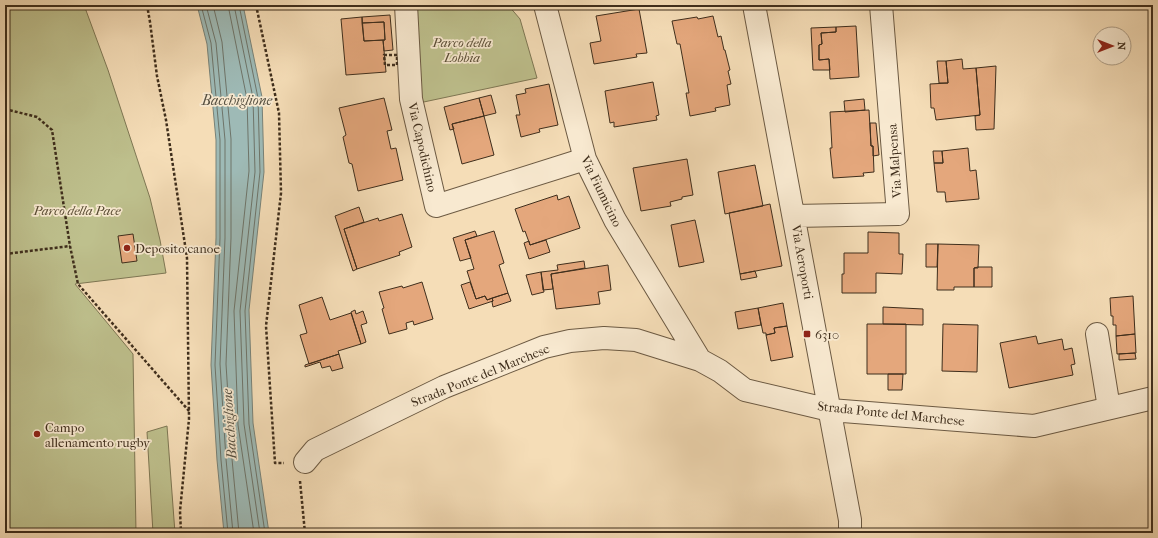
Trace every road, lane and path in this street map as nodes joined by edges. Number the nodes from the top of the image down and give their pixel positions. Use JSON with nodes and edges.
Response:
{"nodes":[{"id":1,"x":147,"y":5,"type":"edge"},
{"id":2,"x":256,"y":5,"type":"edge"},
{"id":3,"x":406,"y":5,"type":"edge"},
{"id":4,"x":545,"y":5,"type":"edge"},
{"id":5,"x":754,"y":5,"type":"edge"},
{"id":6,"x":882,"y":5,"type":"edge"},
{"id":7,"x":5,"y":110,"type":"edge"},
{"id":8,"x":585,"y":160,"type":"junction"},
{"id":9,"x":794,"y":216,"type":"junction"},
{"id":10,"x":70,"y":246,"type":"junction"},
{"id":11,"x":5,"y":254,"type":"edge"},
{"id":12,"x":1097,"y":334,"type":"dead end"},
{"id":13,"x":700,"y":360,"type":"junction"},
{"id":14,"x":1153,"y":398,"type":"edge"},
{"id":15,"x":1109,"y":408,"type":"junction"},
{"id":16,"x":830,"y":410,"type":"junction"},
{"id":17,"x":189,"y":412,"type":"junction"},
{"id":18,"x":305,"y":462,"type":"junction"},
{"id":19,"x":852,"y":529,"type":"edge"},
{"id":20,"x":181,"y":533,"type":"edge"},
{"id":21,"x":305,"y":533,"type":"edge"}],
"edges":[{"from":1,"to":17,"type":"path"},
{"from":2,"to":18,"type":"path"},
{"from":3,"to":8,"type":"street","name":"Via Capodichino"},
{"from":4,"to":8,"type":"street","name":"Via Fiumicino"},
{"from":5,"to":9,"type":"street","name":"Via Aeroporti"},
{"from":6,"to":9,"type":"street","name":"Via Malpensa"},
{"from":7,"to":10,"type":"path"},
{"from":8,"to":13,"type":"street","name":"Via Fiumicino"},
{"from":9,"to":16,"type":"street","name":"Via Aeroporti"},
{"from":10,"to":11,"type":"path"},
{"from":10,"to":17,"type":"path"},
{"from":12,"to":15,"type":"street"},
{"from":13,"to":16,"type":"street","name":"Strada Ponte del Marchese"},
{"from":13,"to":18,"type":"street","name":"Strada Ponte del Marchese"},
{"from":14,"to":15,"type":"street","name":"Strada Ponte del Marchese"},
{"from":15,"to":16,"type":"street","name":"Strada Ponte del Marchese"},
{"from":16,"to":19,"type":"street","name":"Via Aeroporti"},
{"from":17,"to":20,"type":"path"},
{"from":18,"to":21,"type":"path"}]}
